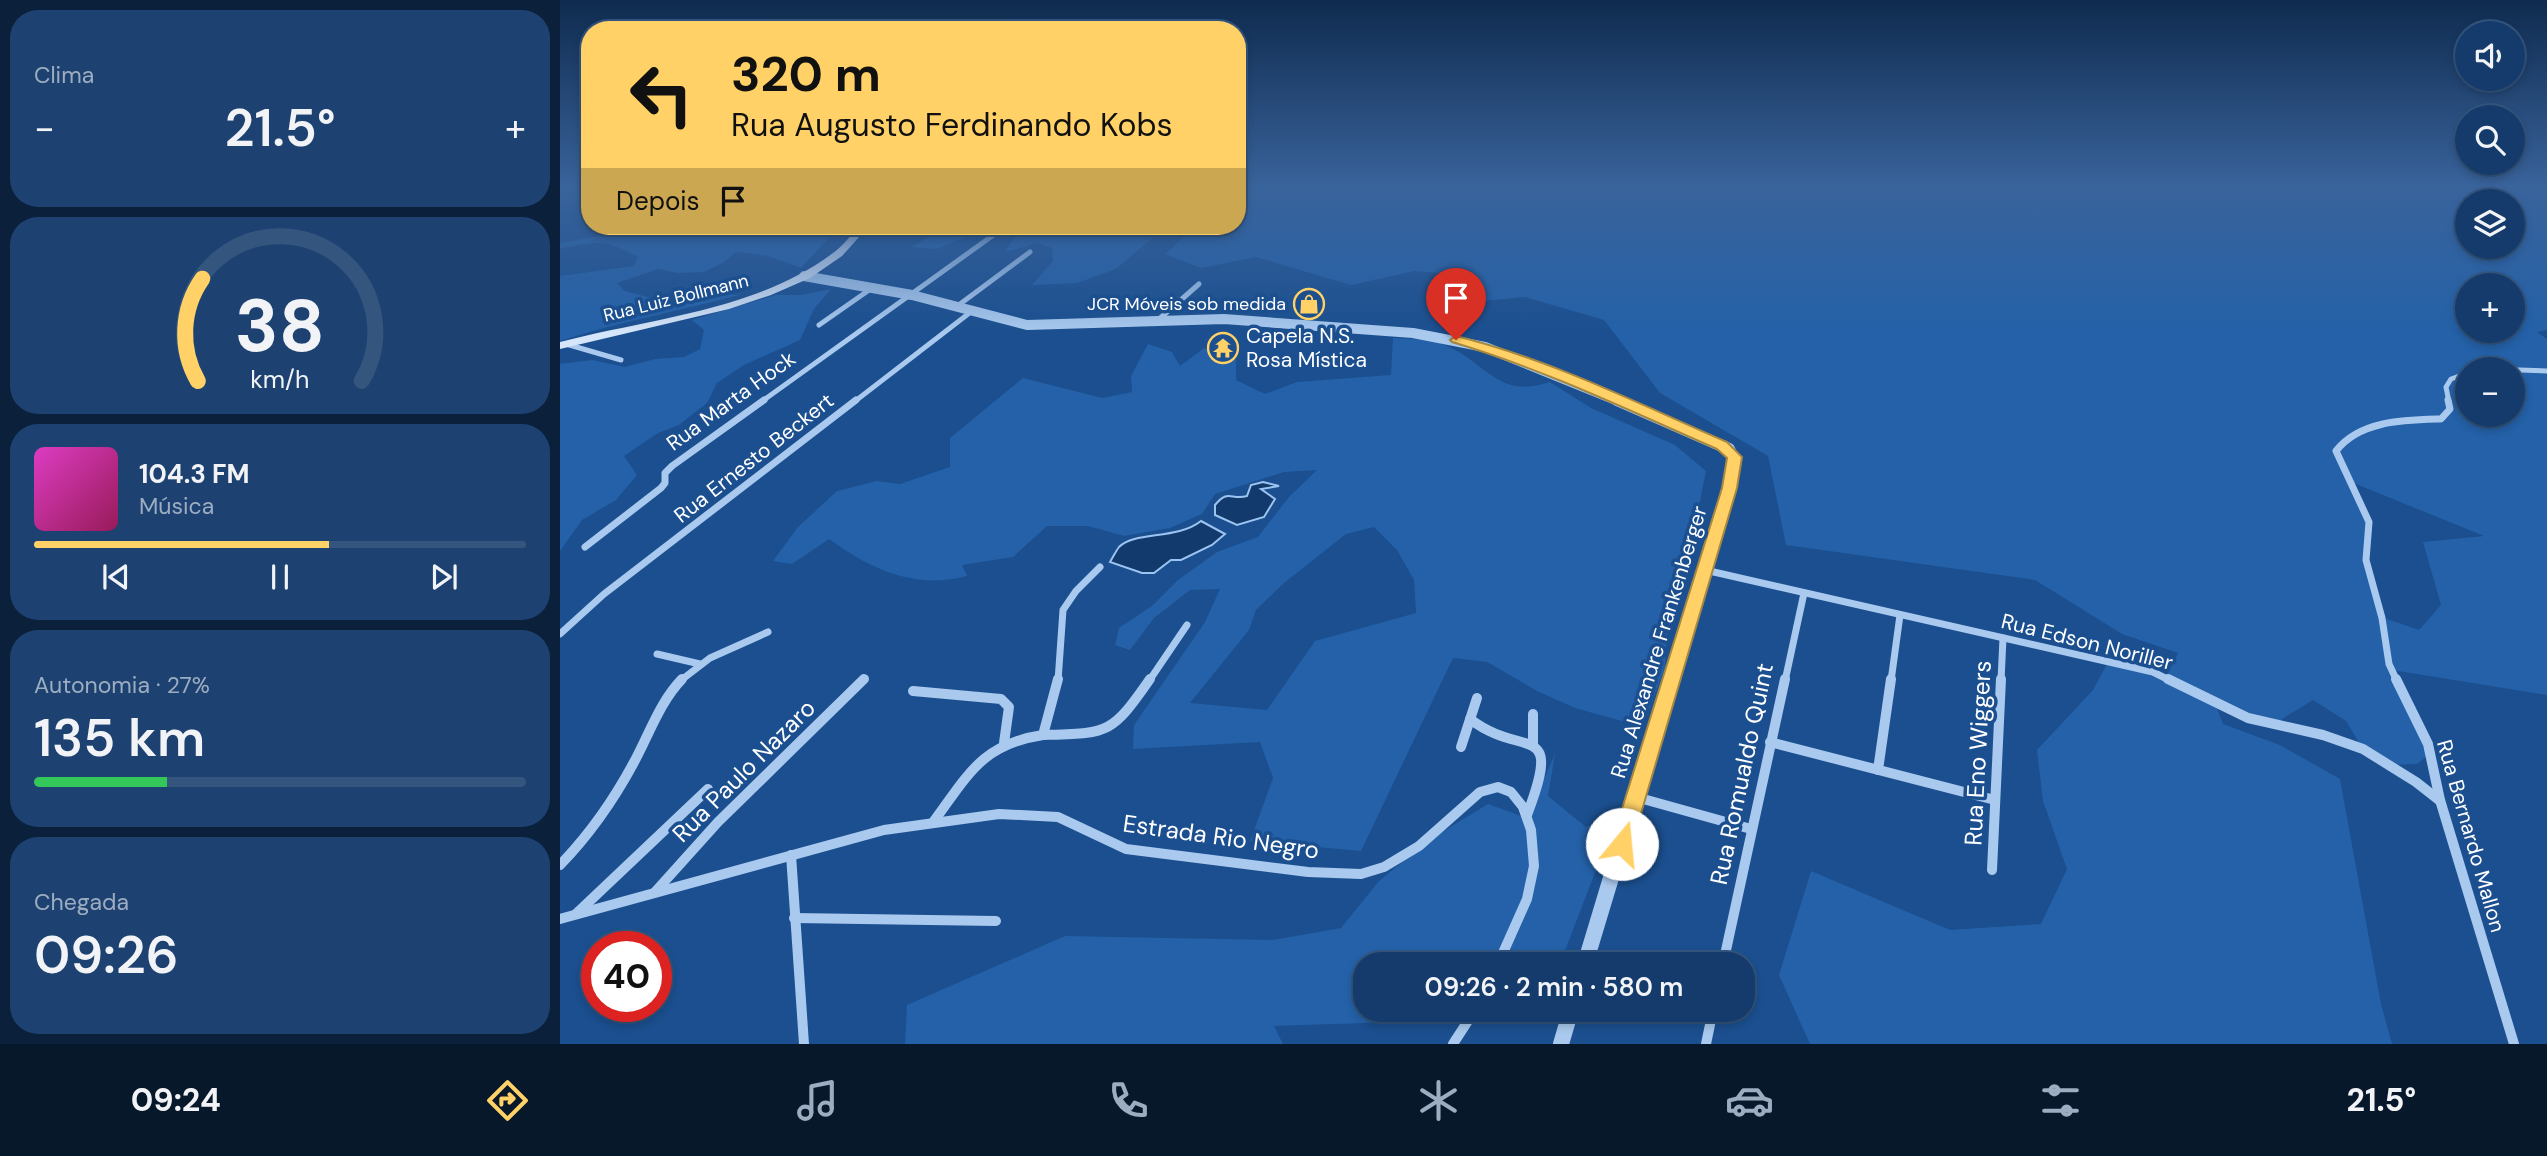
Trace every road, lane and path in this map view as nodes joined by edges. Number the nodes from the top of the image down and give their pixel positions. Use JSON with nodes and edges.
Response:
{"nodes":[{"id":1,"x":855,"y":236,"type":"edge"},
{"id":2,"x":993,"y":236,"type":"edge"},
{"id":3,"x":1030,"y":252,"type":"dead end"},
{"id":4,"x":804,"y":276,"type":"junction"},
{"id":5,"x":1199,"y":284,"type":"dead end"},
{"id":6,"x":872,"y":288,"type":"junction"},
{"id":7,"x":912,"y":295,"type":"junction"},
{"id":8,"x":956,"y":307,"type":"junction"},
{"id":9,"x":972,"y":311,"type":"junction"},
{"id":10,"x":1158,"y":320,"type":"junction"},
{"id":11,"x":819,"y":325,"type":"dead end"},
{"id":12,"x":563,"y":345,"type":"edge"},
{"id":13,"x":621,"y":360,"type":"dead end"},
{"id":14,"x":2525,"y":370,"type":"edge"},
{"id":15,"x":2547,"y":371,"type":"edge"},
{"id":16,"x":2455,"y":378,"type":"edge"},
{"id":17,"x":585,"y":547,"type":"dead end"},
{"id":18,"x":1100,"y":567,"type":"dead end"},
{"id":19,"x":1705,"y":570,"type":"junction"},
{"id":20,"x":1804,"y":593,"type":"junction"},
{"id":21,"x":1900,"y":615,"type":"junction"},
{"id":22,"x":1187,"y":625,"type":"dead end"},
{"id":23,"x":768,"y":632,"type":"dead end"},
{"id":24,"x":560,"y":634,"type":"edge"},
{"id":25,"x":2003,"y":638,"type":"junction"},
{"id":26,"x":657,"y":654,"type":"dead end"},
{"id":27,"x":700,"y":664,"type":"junction"},
{"id":28,"x":864,"y":680,"type":"dead end"},
{"id":29,"x":913,"y":691,"type":"dead end"},
{"id":30,"x":1477,"y":698,"type":"dead end"},
{"id":31,"x":1533,"y":714,"type":"dead end"},
{"id":32,"x":1470,"y":719,"type":"junction"},
{"id":33,"x":1043,"y":735,"type":"junction"},
{"id":34,"x":1770,"y":742,"type":"junction"},
{"id":35,"x":1004,"y":743,"type":"junction"},
{"id":36,"x":1533,"y":744,"type":"junction"},
{"id":37,"x":1461,"y":747,"type":"dead end"},
{"id":38,"x":1878,"y":770,"type":"junction"},
{"id":39,"x":708,"y":789,"type":"dead end"},
{"id":40,"x":1636,"y":797,"type":"junction"},
{"id":41,"x":1995,"y":800,"type":"junction"},
{"id":42,"x":2440,"y":800,"type":"junction"},
{"id":43,"x":1527,"y":816,"type":"junction"},
{"id":44,"x":934,"y":821,"type":"junction"},
{"id":45,"x":1751,"y":829,"type":"junction"},
{"id":46,"x":791,"y":855,"type":"junction"},
{"id":47,"x":560,"y":865,"type":"edge"},
{"id":48,"x":1992,"y":870,"type":"dead end"},
{"id":49,"x":654,"y":893,"type":"junction"},
{"id":50,"x":576,"y":915,"type":"junction"},
{"id":51,"x":794,"y":918,"type":"junction"},
{"id":52,"x":560,"y":919,"type":"edge"},
{"id":53,"x":996,"y":921,"type":"dead end"},
{"id":54,"x":1504,"y":952,"type":"edge"},
{"id":55,"x":1589,"y":952,"type":"edge"},
{"id":56,"x":1725,"y":952,"type":"edge"},
{"id":57,"x":1467,"y":1022,"type":"edge"},
{"id":58,"x":1567,"y":1022,"type":"edge"},
{"id":59,"x":1711,"y":1022,"type":"edge"},
{"id":60,"x":804,"y":1044,"type":"edge"},
{"id":61,"x":1453,"y":1044,"type":"edge"},
{"id":62,"x":1561,"y":1044,"type":"edge"},
{"id":63,"x":1706,"y":1044,"type":"edge"},
{"id":64,"x":2514,"y":1044,"type":"edge"}],
"edges":[{"from":1,"to":4,"type":"main road","name":"Rua Luiz Bollmann"},
{"from":2,"to":7,"type":"street","name":"Rua Marta Hock"},
{"from":3,"to":8,"type":"street"},
{"from":4,"to":6,"type":"street"},
{"from":4,"to":12,"type":"main road","name":"Rua Luiz Bollmann"},
{"from":5,"to":10,"type":"street"},
{"from":6,"to":7,"type":"street"},
{"from":6,"to":11,"type":"street"},
{"from":7,"to":8,"type":"street"},
{"from":7,"to":17,"type":"street","name":"Rua Marta Hock"},
{"from":8,"to":9,"type":"street"},
{"from":9,"to":10,"type":"street"},
{"from":9,"to":24,"type":"street","name":"Rua Ernesto Beckert"},
{"from":10,"to":19,"type":"street","name":"Rua Alexandre Frankenberger"},
{"from":12,"to":13,"type":"street"},
{"from":14,"to":15,"type":"street"},
{"from":16,"to":42,"type":"street","name":"Rua Bernardo Mallon"},
{"from":18,"to":33,"type":"street"},
{"from":19,"to":20,"type":"street","name":"Rua Edson Noriller"},
{"from":19,"to":40,"type":"street","name":"Rua Alexandre Frankenberger"},
{"from":20,"to":21,"type":"street","name":"Rua Edson Noriller"},
{"from":20,"to":34,"type":"street","name":"Rua Romualdo Quint"},
{"from":21,"to":25,"type":"street","name":"Rua Edson Noriller"},
{"from":21,"to":38,"type":"street"},
{"from":22,"to":33,"type":"street"},
{"from":23,"to":27,"type":"street"},
{"from":25,"to":41,"type":"street","name":"Rua Eno Wiggers"},
{"from":25,"to":42,"type":"street","name":"Rua Edson Noriller"},
{"from":26,"to":27,"type":"street"},
{"from":27,"to":47,"type":"street"},
{"from":28,"to":49,"type":"street","name":"Rua Paulo Nazaro"},
{"from":29,"to":35,"type":"street"},
{"from":30,"to":32,"type":"street"},
{"from":31,"to":36,"type":"street"},
{"from":32,"to":36,"type":"street"},
{"from":32,"to":37,"type":"street"},
{"from":33,"to":35,"type":"street"},
{"from":34,"to":38,"type":"street"},
{"from":34,"to":45,"type":"street","name":"Rua Romualdo Quint"},
{"from":35,"to":44,"type":"street"},
{"from":36,"to":43,"type":"street"},
{"from":38,"to":41,"type":"street"},
{"from":39,"to":50,"type":"street"},
{"from":40,"to":45,"type":"street"},
{"from":40,"to":55,"type":"street","name":"Rua Alexandre Frankenberger"},
{"from":41,"to":48,"type":"street","name":"Rua Eno Wiggers"},
{"from":42,"to":64,"type":"street","name":"Rua Bernardo Mallon"},
{"from":43,"to":44,"type":"street","name":"Estrada Rio Negro"},
{"from":43,"to":54,"type":"street","name":"Estrada Rio Negro"},
{"from":44,"to":46,"type":"street","name":"Estrada Rio Negro"},
{"from":45,"to":56,"type":"street","name":"Rua Romualdo Quint"},
{"from":46,"to":49,"type":"street","name":"Estrada Rio Negro"},
{"from":46,"to":51,"type":"street"},
{"from":49,"to":50,"type":"street","name":"Estrada Rio Negro"},
{"from":50,"to":52,"type":"street","name":"Estrada Rio Negro"},
{"from":51,"to":53,"type":"street"},
{"from":51,"to":60,"type":"street"},
{"from":57,"to":61,"type":"street"},
{"from":58,"to":62,"type":"street"},
{"from":59,"to":63,"type":"street"}]}
